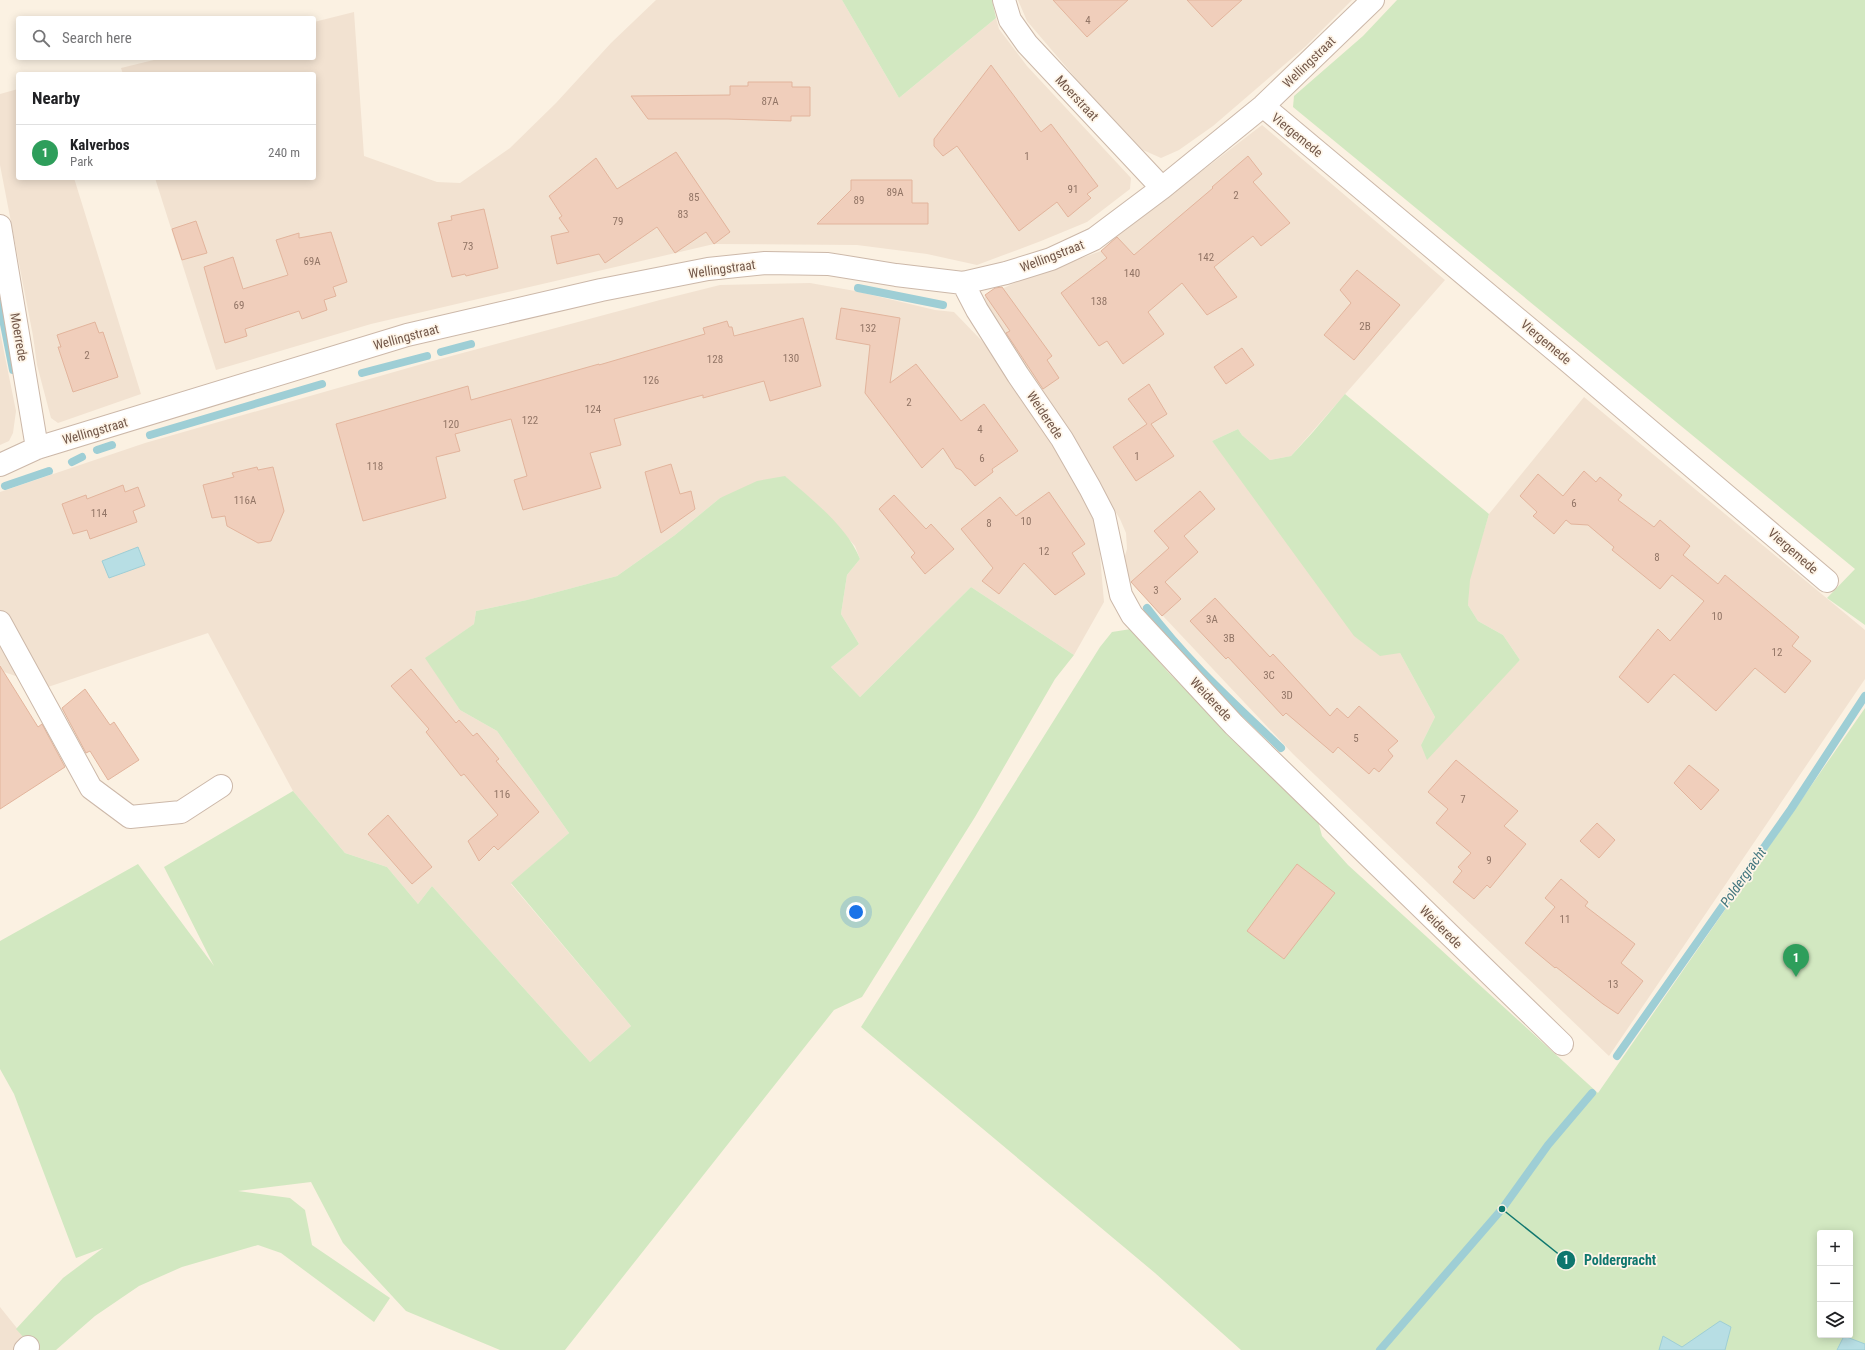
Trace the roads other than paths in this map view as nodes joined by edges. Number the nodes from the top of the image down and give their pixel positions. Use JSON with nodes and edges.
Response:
{"nodes":[{"id":1,"x":1004,"y":0,"type":"edge"},
{"id":2,"x":1374,"y":0,"type":"edge"},
{"id":3,"x":1263,"y":106,"type":"junction"},
{"id":4,"x":1162,"y":188,"type":"junction"},
{"id":5,"x":0,"y":226,"type":"edge"},
{"id":6,"x":963,"y":282,"type":"junction"},
{"id":7,"x":37,"y":448,"type":"junction"},
{"id":8,"x":0,"y":465,"type":"edge"},
{"id":9,"x":1827,"y":580,"type":"dead end"},
{"id":10,"x":0,"y":622,"type":"edge"},
{"id":11,"x":220,"y":786,"type":"dead end"},
{"id":12,"x":1562,"y":1044,"type":"dead end"}],
"edges":[{"from":1,"to":4,"type":"street","name":"Moerstraat"},
{"from":2,"to":3,"type":"street","name":"Wellingstraat"},
{"from":3,"to":4,"type":"street","name":"Wellingstraat"},
{"from":3,"to":9,"type":"street","name":"Viergemede"},
{"from":4,"to":6,"type":"street","name":"Wellingstraat"},
{"from":5,"to":7,"type":"street","name":"Moerrede"},
{"from":6,"to":7,"type":"street","name":"Wellingstraat"},
{"from":6,"to":12,"type":"street","name":"Weiderede"},
{"from":7,"to":8,"type":"street","name":"Wellingstraat"},
{"from":10,"to":11,"type":"street"}]}
